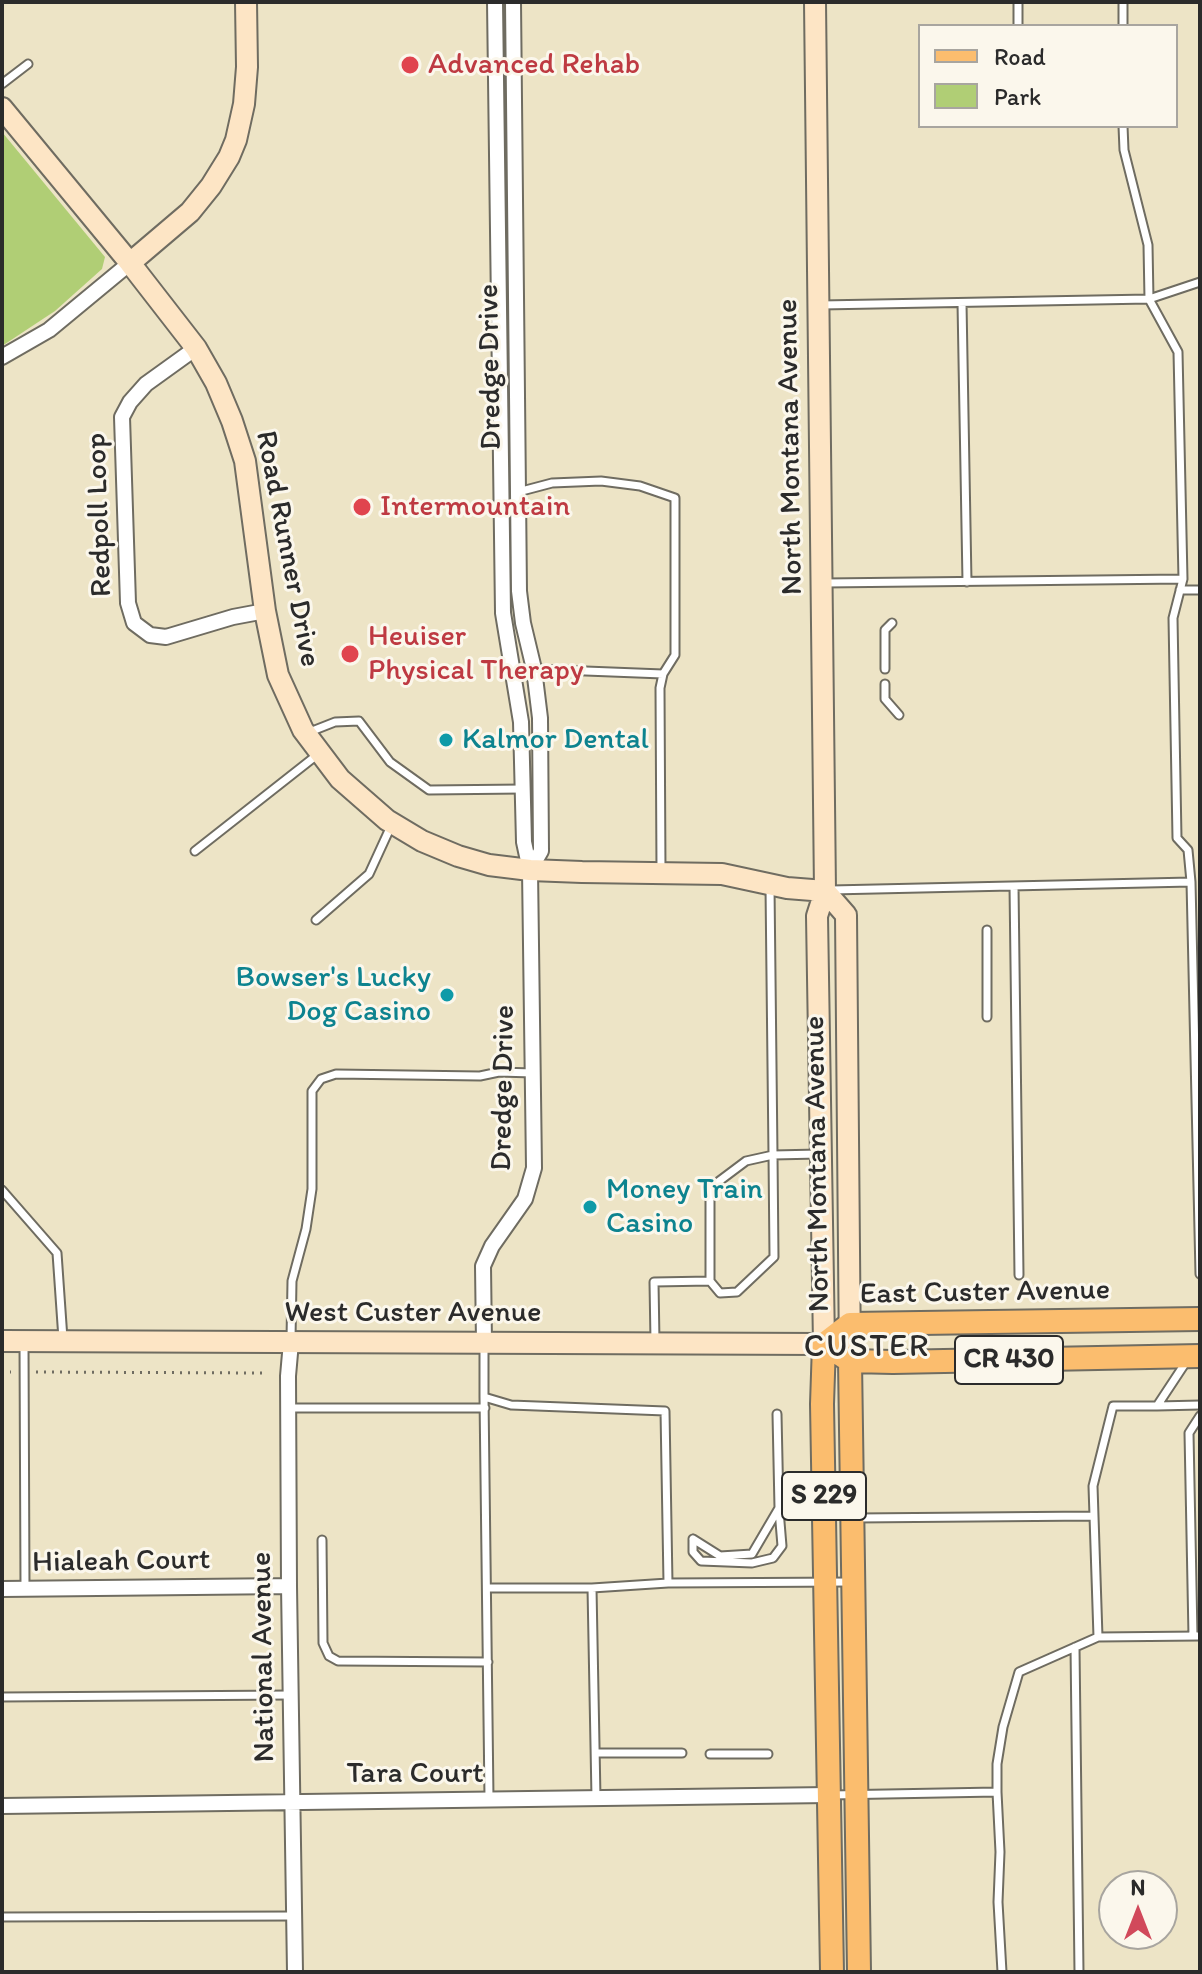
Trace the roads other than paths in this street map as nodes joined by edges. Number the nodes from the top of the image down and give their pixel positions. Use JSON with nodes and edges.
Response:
{"nodes":[{"id":1,"x":246,"y":2,"type":"edge"},
{"id":2,"x":495,"y":2,"type":"edge"},
{"id":3,"x":513,"y":2,"type":"edge"},
{"id":4,"x":815,"y":2,"type":"edge"},
{"id":5,"x":1018,"y":2,"type":"edge"},
{"id":6,"x":1123,"y":2,"type":"edge"},
{"id":7,"x":1018,"y":24,"type":"edge"},
{"id":8,"x":1123,"y":24,"type":"edge"},
{"id":9,"x":28,"y":64,"type":"dead end"},
{"id":10,"x":2,"y":84,"type":"edge"},
{"id":11,"x":2,"y":108,"type":"edge"},
{"id":12,"x":1123,"y":128,"type":"edge"},
{"id":13,"x":130,"y":263,"type":"junction"},
{"id":14,"x":1200,"y":282,"type":"edge"},
{"id":15,"x":1149,"y":299,"type":"junction"},
{"id":16,"x":962,"y":303,"type":"junction"},
{"id":17,"x":819,"y":305,"type":"junction"},
{"id":18,"x":196,"y":348,"type":"junction"},
{"id":19,"x":2,"y":357,"type":"edge"},
{"id":20,"x":518,"y":492,"type":"junction"},
{"id":21,"x":1183,"y":579,"type":"junction"},
{"id":22,"x":967,"y":582,"type":"junction"},
{"id":23,"x":823,"y":583,"type":"junction"},
{"id":24,"x":1180,"y":590,"type":"junction"},
{"id":25,"x":1200,"y":590,"type":"edge"},
{"id":26,"x":265,"y":611,"type":"junction"},
{"id":27,"x":892,"y":623,"type":"dead end"},
{"id":28,"x":534,"y":669,"type":"junction"},
{"id":29,"x":885,"y":669,"type":"dead end"},
{"id":30,"x":663,"y":674,"type":"junction"},
{"id":31,"x":885,"y":684,"type":"dead end"},
{"id":32,"x":899,"y":715,"type":"dead end"},
{"id":33,"x":305,"y":734,"type":"junction"},
{"id":34,"x":318,"y":753,"type":"junction"},
{"id":35,"x":523,"y":789,"type":"junction"},
{"id":36,"x":392,"y":824,"type":"junction"},
{"id":37,"x":195,"y":851,"type":"dead end"},
{"id":38,"x":530,"y":870,"type":"junction"},
{"id":39,"x":661,"y":873,"type":"junction"},
{"id":40,"x":1191,"y":882,"type":"junction"},
{"id":41,"x":770,"y":885,"type":"junction"},
{"id":42,"x":1014,"y":886,"type":"junction"},
{"id":43,"x":825,"y":891,"type":"junction"},
{"id":44,"x":316,"y":920,"type":"dead end"},
{"id":45,"x":987,"y":930,"type":"dead end"},
{"id":46,"x":987,"y":1017,"type":"dead end"},
{"id":47,"x":533,"y":1073,"type":"junction"},
{"id":48,"x":819,"y":1154,"type":"junction"},
{"id":49,"x":773,"y":1155,"type":"junction"},
{"id":50,"x":1199,"y":1185,"type":"edge"},
{"id":51,"x":2,"y":1190,"type":"edge"},
{"id":52,"x":1200,"y":1274,"type":"edge"},
{"id":53,"x":1019,"y":1275,"type":"dead end"},
{"id":54,"x":710,"y":1281,"type":"junction"},
{"id":55,"x":1200,"y":1319,"type":"edge"},
{"id":56,"x":850,"y":1324,"type":"junction"},
{"id":57,"x":2,"y":1341,"type":"edge"},
{"id":58,"x":24,"y":1341,"type":"junction"},
{"id":59,"x":63,"y":1341,"type":"junction"},
{"id":60,"x":291,"y":1342,"type":"junction"},
{"id":61,"x":484,"y":1343,"type":"junction"},
{"id":62,"x":655,"y":1344,"type":"junction"},
{"id":63,"x":824,"y":1344,"type":"junction"},
{"id":64,"x":1195,"y":1356,"type":"edge"},
{"id":65,"x":850,"y":1361,"type":"junction"},
{"id":66,"x":484,"y":1397,"type":"junction"},
{"id":67,"x":1200,"y":1405,"type":"edge"},
{"id":68,"x":1157,"y":1406,"type":"junction"},
{"id":69,"x":289,"y":1408,"type":"junction"},
{"id":70,"x":485,"y":1408,"type":"junction"},
{"id":71,"x":777,"y":1414,"type":"dead end"},
{"id":72,"x":1200,"y":1416,"type":"edge"},
{"id":73,"x":779,"y":1508,"type":"junction"},
{"id":74,"x":1094,"y":1516,"type":"junction"},
{"id":75,"x":852,"y":1518,"type":"junction"},
{"id":76,"x":322,"y":1540,"type":"dead end"},
{"id":77,"x":853,"y":1582,"type":"junction"},
{"id":78,"x":668,"y":1583,"type":"junction"},
{"id":79,"x":825,"y":1583,"type":"junction"},
{"id":80,"x":289,"y":1586,"type":"junction"},
{"id":81,"x":25,"y":1588,"type":"junction"},
{"id":82,"x":487,"y":1588,"type":"junction"},
{"id":83,"x":592,"y":1588,"type":"junction"},
{"id":84,"x":2,"y":1589,"type":"edge"},
{"id":85,"x":1197,"y":1636,"type":"edge"},
{"id":86,"x":1098,"y":1637,"type":"junction"},
{"id":87,"x":1075,"y":1647,"type":"junction"},
{"id":88,"x":488,"y":1662,"type":"junction"},
{"id":89,"x":292,"y":1695,"type":"junction"},
{"id":90,"x":2,"y":1697,"type":"edge"},
{"id":91,"x":596,"y":1753,"type":"junction"},
{"id":92,"x":682,"y":1753,"type":"dead end"},
{"id":93,"x":710,"y":1754,"type":"dead end"},
{"id":94,"x":768,"y":1754,"type":"dead end"},
{"id":95,"x":997,"y":1792,"type":"junction"},
{"id":96,"x":829,"y":1795,"type":"junction"},
{"id":97,"x":857,"y":1795,"type":"junction"},
{"id":98,"x":596,"y":1798,"type":"junction"},
{"id":99,"x":489,"y":1799,"type":"junction"},
{"id":100,"x":292,"y":1801,"type":"junction"},
{"id":101,"x":2,"y":1806,"type":"edge"},
{"id":102,"x":293,"y":1916,"type":"junction"},
{"id":103,"x":2,"y":1917,"type":"edge"},
{"id":104,"x":295,"y":1972,"type":"edge"},
{"id":105,"x":832,"y":1972,"type":"edge"},
{"id":106,"x":859,"y":1972,"type":"edge"},
{"id":107,"x":1002,"y":1972,"type":"edge"},
{"id":108,"x":1079,"y":1972,"type":"edge"}],
"edges":[{"from":1,"to":13,"type":"main road"},
{"from":2,"to":35,"type":"street","name":"Dredge Drive"},
{"from":3,"to":20,"type":"street","name":"Dredge Drive"},
{"from":4,"to":17,"type":"main road","name":"North Montana Avenue","number":"S 229"},
{"from":5,"to":7,"type":"lane"},
{"from":6,"to":8,"type":"lane"},
{"from":9,"to":10,"type":"lane"},
{"from":11,"to":13,"type":"main road","name":"Road Runner Drive"},
{"from":12,"to":15,"type":"lane"},
{"from":13,"to":18,"type":"main road","name":"Road Runner Drive"},
{"from":13,"to":19,"type":"street"},
{"from":14,"to":15,"type":"lane"},
{"from":15,"to":16,"type":"lane"},
{"from":15,"to":21,"type":"lane"},
{"from":16,"to":17,"type":"lane"},
{"from":16,"to":22,"type":"lane"},
{"from":17,"to":23,"type":"main road","name":"North Montana Avenue","number":"S 229"},
{"from":18,"to":26,"type":"main road","name":"Road Runner Drive"},
{"from":18,"to":26,"type":"street","name":"Redpoll Loop"},
{"from":20,"to":28,"type":"street","name":"Dredge Drive"},
{"from":20,"to":30,"type":"lane"},
{"from":21,"to":22,"type":"lane"},
{"from":21,"to":24,"type":"lane"},
{"from":22,"to":23,"type":"lane"},
{"from":23,"to":43,"type":"main road","name":"North Montana Avenue","number":"S 229"},
{"from":24,"to":25,"type":"lane"},
{"from":24,"to":40,"type":"lane"},
{"from":26,"to":33,"type":"main road","name":"Road Runner Drive"},
{"from":27,"to":29,"type":"lane"},
{"from":28,"to":30,"type":"lane"},
{"from":28,"to":38,"type":"street","name":"Dredge Drive"},
{"from":30,"to":39,"type":"lane"},
{"from":31,"to":32,"type":"lane"},
{"from":33,"to":34,"type":"main road","name":"Road Runner Drive"},
{"from":33,"to":35,"type":"lane"},
{"from":34,"to":36,"type":"main road","name":"Road Runner Drive"},
{"from":34,"to":37,"type":"lane"},
{"from":35,"to":38,"type":"street","name":"Dredge Drive"},
{"from":36,"to":38,"type":"main road","name":"Road Runner Drive"},
{"from":36,"to":44,"type":"lane"},
{"from":38,"to":39,"type":"main road","name":"Road Runner Drive"},
{"from":38,"to":47,"type":"street","name":"Dredge Drive"},
{"from":39,"to":41,"type":"main road","name":"Road Runner Drive"},
{"from":40,"to":42,"type":"lane"},
{"from":40,"to":50,"type":"lane"},
{"from":41,"to":43,"type":"main road","name":"Road Runner Drive"},
{"from":41,"to":49,"type":"lane"},
{"from":42,"to":43,"type":"lane"},
{"from":42,"to":53,"type":"lane"},
{"from":43,"to":48,"type":"main road","name":"North Montana Avenue","number":"S 229"},
{"from":43,"to":56,"type":"main road","name":"North Montana Avenue","number":"S 229"},
{"from":45,"to":46,"type":"lane"},
{"from":47,"to":60,"type":"lane"},
{"from":47,"to":61,"type":"street","name":"Dredge Drive"},
{"from":48,"to":49,"type":"lane"},
{"from":48,"to":63,"type":"main road","name":"North Montana Avenue","number":"S 229"},
{"from":49,"to":54,"type":"lane"},
{"from":49,"to":54,"type":"lane"},
{"from":50,"to":52,"type":"lane"},
{"from":51,"to":59,"type":"lane"},
{"from":54,"to":62,"type":"lane"},
{"from":55,"to":56,"type":"main road","name":"East Custer Avenue","number":"CR 430"},
{"from":56,"to":63,"type":"main road","name":"East Custer Avenue"},
{"from":56,"to":65,"type":"main road","name":"North Montana Avenue","number":"S 229"},
{"from":57,"to":58,"type":"main road","name":"West Custer Avenue"},
{"from":58,"to":59,"type":"main road","name":"West Custer Avenue"},
{"from":58,"to":81,"type":"lane"},
{"from":59,"to":60,"type":"main road","name":"West Custer Avenue"},
{"from":60,"to":61,"type":"main road","name":"West Custer Avenue"},
{"from":60,"to":69,"type":"street","name":"National Avenue"},
{"from":61,"to":62,"type":"main road","name":"West Custer Avenue"},
{"from":61,"to":66,"type":"lane"},
{"from":62,"to":63,"type":"main road","name":"West Custer Avenue"},
{"from":63,"to":65,"type":"main road"},
{"from":63,"to":79,"type":"main road","name":"North Montana Avenue","number":"S 229"},
{"from":64,"to":65,"type":"main road","number":"CR 430"},
{"from":64,"to":68,"type":"lane"},
{"from":65,"to":75,"type":"main road","name":"North Montana Avenue","number":"S 229"},
{"from":66,"to":70,"type":"lane"},
{"from":66,"to":78,"type":"lane"},
{"from":67,"to":68,"type":"lane"},
{"from":68,"to":74,"type":"lane"},
{"from":69,"to":70,"type":"lane"},
{"from":69,"to":80,"type":"street","name":"National Avenue"},
{"from":70,"to":82,"type":"lane"},
{"from":71,"to":73,"type":"lane"},
{"from":72,"to":85,"type":"lane"},
{"from":73,"to":73,"type":"lane"},
{"from":74,"to":75,"type":"lane"},
{"from":74,"to":86,"type":"lane"},
{"from":75,"to":77,"type":"main road","name":"North Montana Avenue","number":"S 229"},
{"from":76,"to":88,"type":"lane"},
{"from":77,"to":79,"type":"lane"},
{"from":77,"to":97,"type":"main road","name":"North Montana Avenue","number":"S 229"},
{"from":78,"to":79,"type":"lane"},
{"from":78,"to":83,"type":"lane"},
{"from":79,"to":96,"type":"main road","name":"North Montana Avenue","number":"S 229"},
{"from":80,"to":81,"type":"street","name":"Hialeah Court"},
{"from":80,"to":89,"type":"street","name":"National Avenue"},
{"from":81,"to":84,"type":"street","name":"Hialeah Court"},
{"from":82,"to":83,"type":"lane"},
{"from":82,"to":88,"type":"lane"},
{"from":83,"to":91,"type":"lane"},
{"from":85,"to":86,"type":"lane"},
{"from":86,"to":87,"type":"lane"},
{"from":87,"to":95,"type":"lane"},
{"from":87,"to":108,"type":"lane"},
{"from":88,"to":99,"type":"lane"},
{"from":89,"to":90,"type":"lane"},
{"from":89,"to":100,"type":"street","name":"National Avenue"},
{"from":91,"to":92,"type":"lane"},
{"from":91,"to":98,"type":"lane"},
{"from":93,"to":94,"type":"lane"},
{"from":95,"to":97,"type":"lane"},
{"from":95,"to":107,"type":"lane"},
{"from":96,"to":97,"type":"lane"},
{"from":96,"to":98,"type":"street","name":"Tara Court"},
{"from":96,"to":105,"type":"main road","name":"North Montana Avenue","number":"S 229"},
{"from":97,"to":106,"type":"main road","name":"North Montana Avenue","number":"S 229"},
{"from":98,"to":99,"type":"street","name":"Tara Court"},
{"from":99,"to":100,"type":"street","name":"Tara Court"},
{"from":100,"to":101,"type":"street","name":"Tara Court"},
{"from":100,"to":102,"type":"street","name":"National Avenue"},
{"from":102,"to":103,"type":"lane"},
{"from":102,"to":104,"type":"street","name":"National Avenue"}]}
